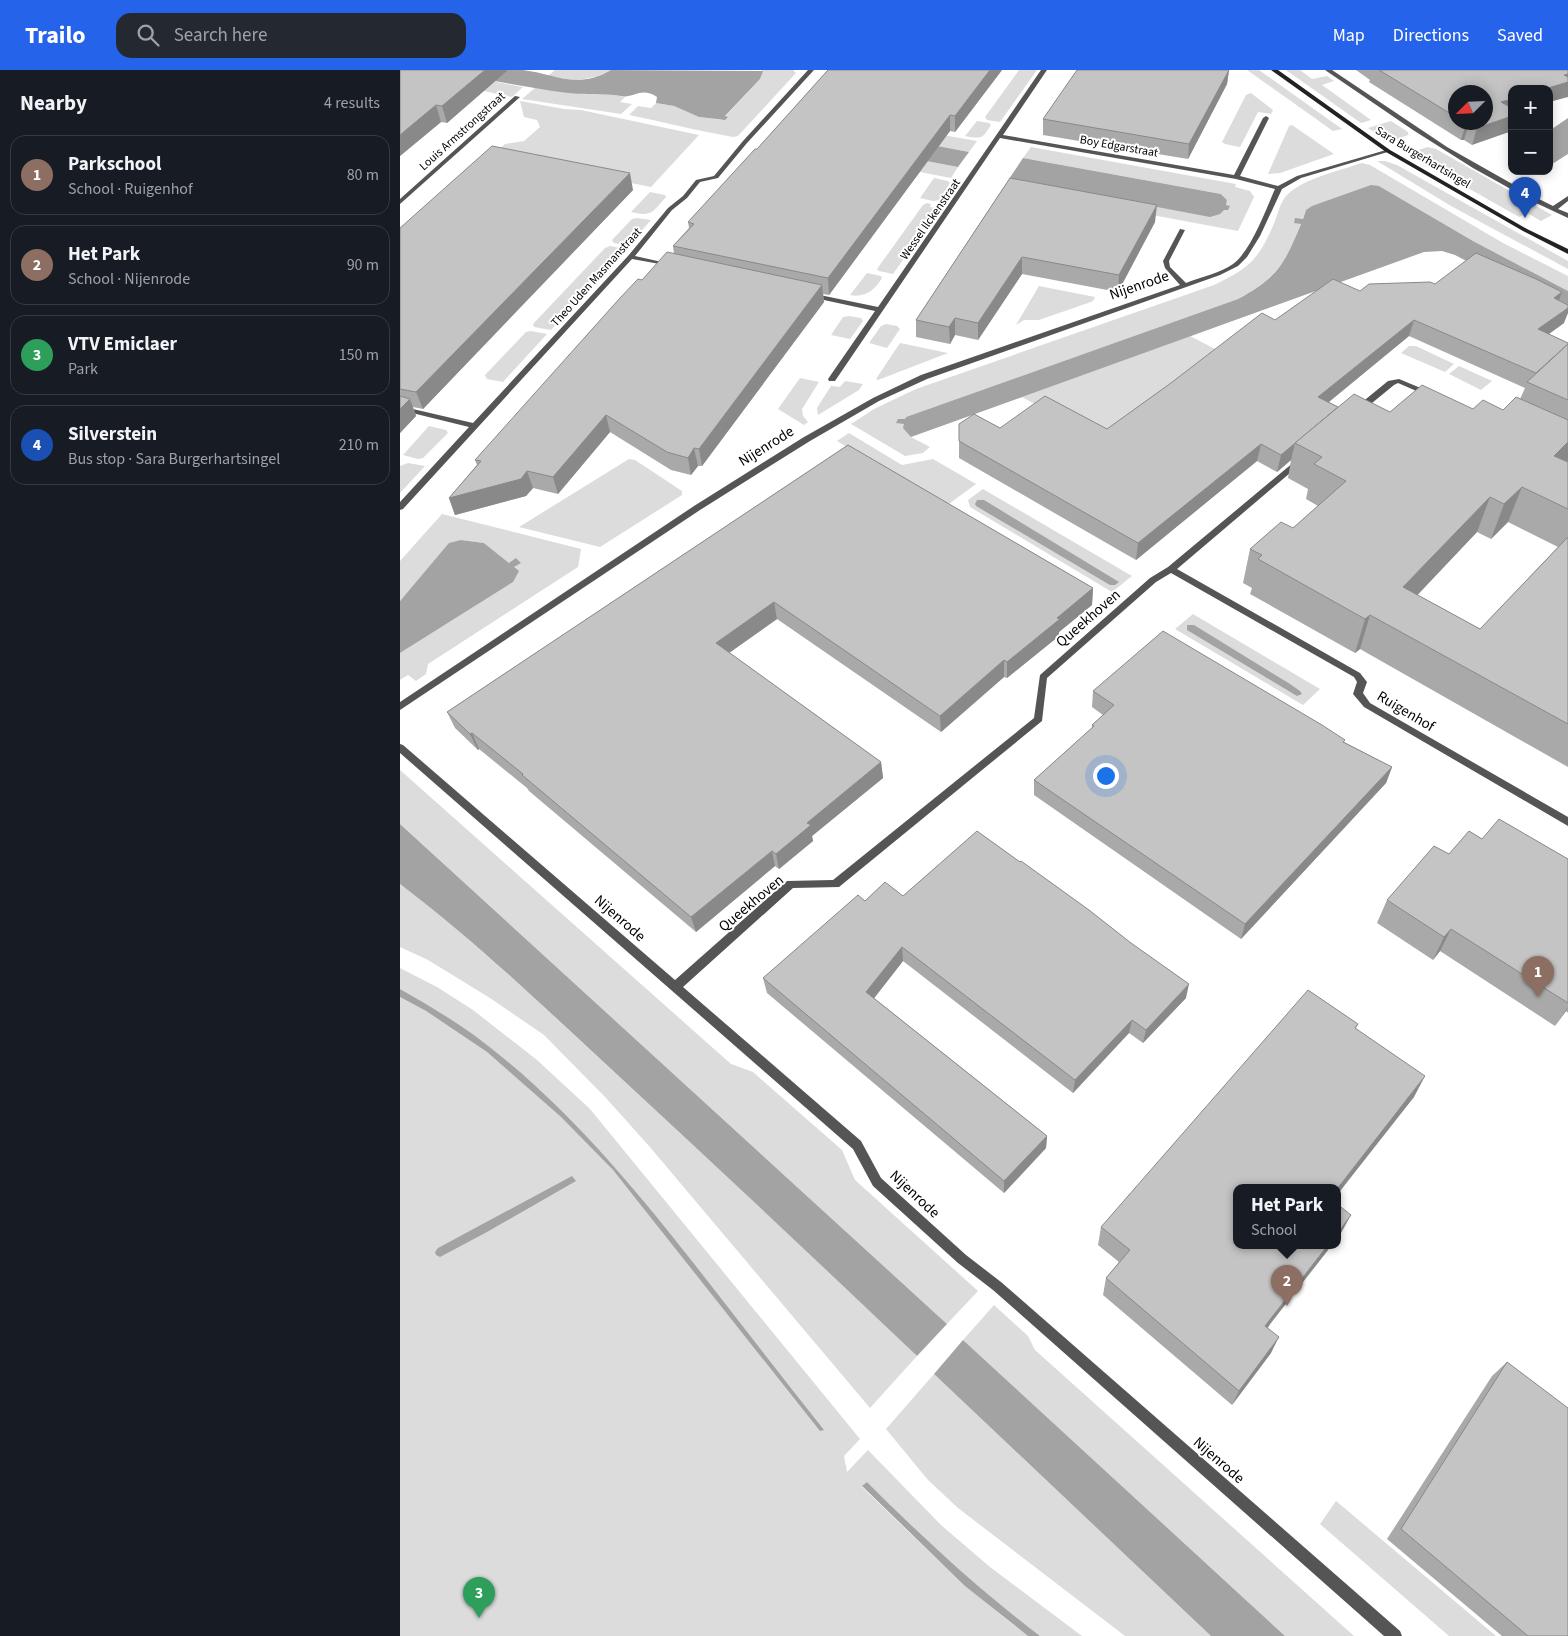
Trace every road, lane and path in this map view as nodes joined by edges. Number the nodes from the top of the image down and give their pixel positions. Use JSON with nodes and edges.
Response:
{"nodes":[{"id":1,"x":811,"y":70,"type":"edge"},
{"id":2,"x":1044,"y":70,"type":"edge"},
{"id":3,"x":1274,"y":70,"type":"edge"},
{"id":4,"x":1328,"y":70,"type":"edge"},
{"id":5,"x":517,"y":98,"type":"dead end"},
{"id":6,"x":1266,"y":118,"type":"dead end"},
{"id":7,"x":998,"y":136,"type":"junction"},
{"id":8,"x":1388,"y":151,"type":"junction"},
{"id":9,"x":1236,"y":177,"type":"junction"},
{"id":10,"x":1279,"y":188,"type":"junction"},
{"id":11,"x":1568,"y":198,"type":"edge"},
{"id":12,"x":400,"y":202,"type":"edge"},
{"id":13,"x":1553,"y":209,"type":"junction"},
{"id":14,"x":1568,"y":216,"type":"edge"},
{"id":15,"x":1182,"y":230,"type":"dead end"},
{"id":16,"x":1568,"y":252,"type":"edge"},
{"id":17,"x":630,"y":257,"type":"junction"},
{"id":18,"x":679,"y":267,"type":"edge"},
{"id":19,"x":1185,"y":286,"type":"junction"},
{"id":20,"x":803,"y":293,"type":"edge"},
{"id":21,"x":880,"y":310,"type":"junction"},
{"id":22,"x":832,"y":379,"type":"dead end"},
{"id":23,"x":1444,"y":400,"type":"edge"},
{"id":24,"x":400,"y":408,"type":"edge"},
{"id":25,"x":1349,"y":418,"type":"edge"},
{"id":26,"x":474,"y":426,"type":"junction"},
{"id":27,"x":1306,"y":454,"type":"edge"},
{"id":28,"x":400,"y":508,"type":"edge"},
{"id":29,"x":1171,"y":569,"type":"junction"},
{"id":30,"x":400,"y":707,"type":"edge"},
{"id":31,"x":400,"y":748,"type":"edge"},
{"id":32,"x":1568,"y":822,"type":"edge"},
{"id":33,"x":675,"y":987,"type":"junction"},
{"id":34,"x":1394,"y":1636,"type":"edge"}],
"edges":[{"from":1,"to":17,"type":"street","name":"Theo Uden Masmanstraat"},
{"from":2,"to":7,"type":"street","name":"Wessel Ilckenstraat"},
{"from":3,"to":8,"type":"street","name":"Sara Burgerhartsingel"},
{"from":4,"to":13,"type":"street","name":"Sara Burgerhartsingel"},
{"from":5,"to":12,"type":"street","name":"Louis Armstrongstraat"},
{"from":6,"to":9,"type":"street"},
{"from":7,"to":9,"type":"street","name":"Boy Edgarstraat"},
{"from":7,"to":21,"type":"street","name":"Wessel Ilckenstraat"},
{"from":8,"to":10,"type":"street"},
{"from":8,"to":16,"type":"street","name":"Sara Burgerhartsingel"},
{"from":9,"to":10,"type":"street","name":"Boy Edgarstraat"},
{"from":10,"to":19,"type":"street","name":"Nijenrode"},
{"from":11,"to":13,"type":"street"},
{"from":13,"to":14,"type":"street","name":"Sara Burgerhartsingel"},
{"from":15,"to":19,"type":"street","name":"Nijenrode"},
{"from":17,"to":18,"type":"street"},
{"from":17,"to":26,"type":"street","name":"Theo Uden Masmanstraat"},
{"from":19,"to":30,"type":"street","name":"Nijenrode"},
{"from":20,"to":21,"type":"street"},
{"from":21,"to":22,"type":"street","name":"Wessel Ilckenstraat"},
{"from":23,"to":25,"type":"street"},
{"from":24,"to":26,"type":"street"},
{"from":26,"to":28,"type":"street","name":"Theo Uden Masmanstraat"},
{"from":27,"to":29,"type":"street","name":"Queekhoven"},
{"from":29,"to":32,"type":"street","name":"Ruigenhof"},
{"from":29,"to":33,"type":"street","name":"Queekhoven"},
{"from":31,"to":33,"type":"street","name":"Nijenrode"},
{"from":33,"to":34,"type":"street","name":"Nijenrode"}]}
